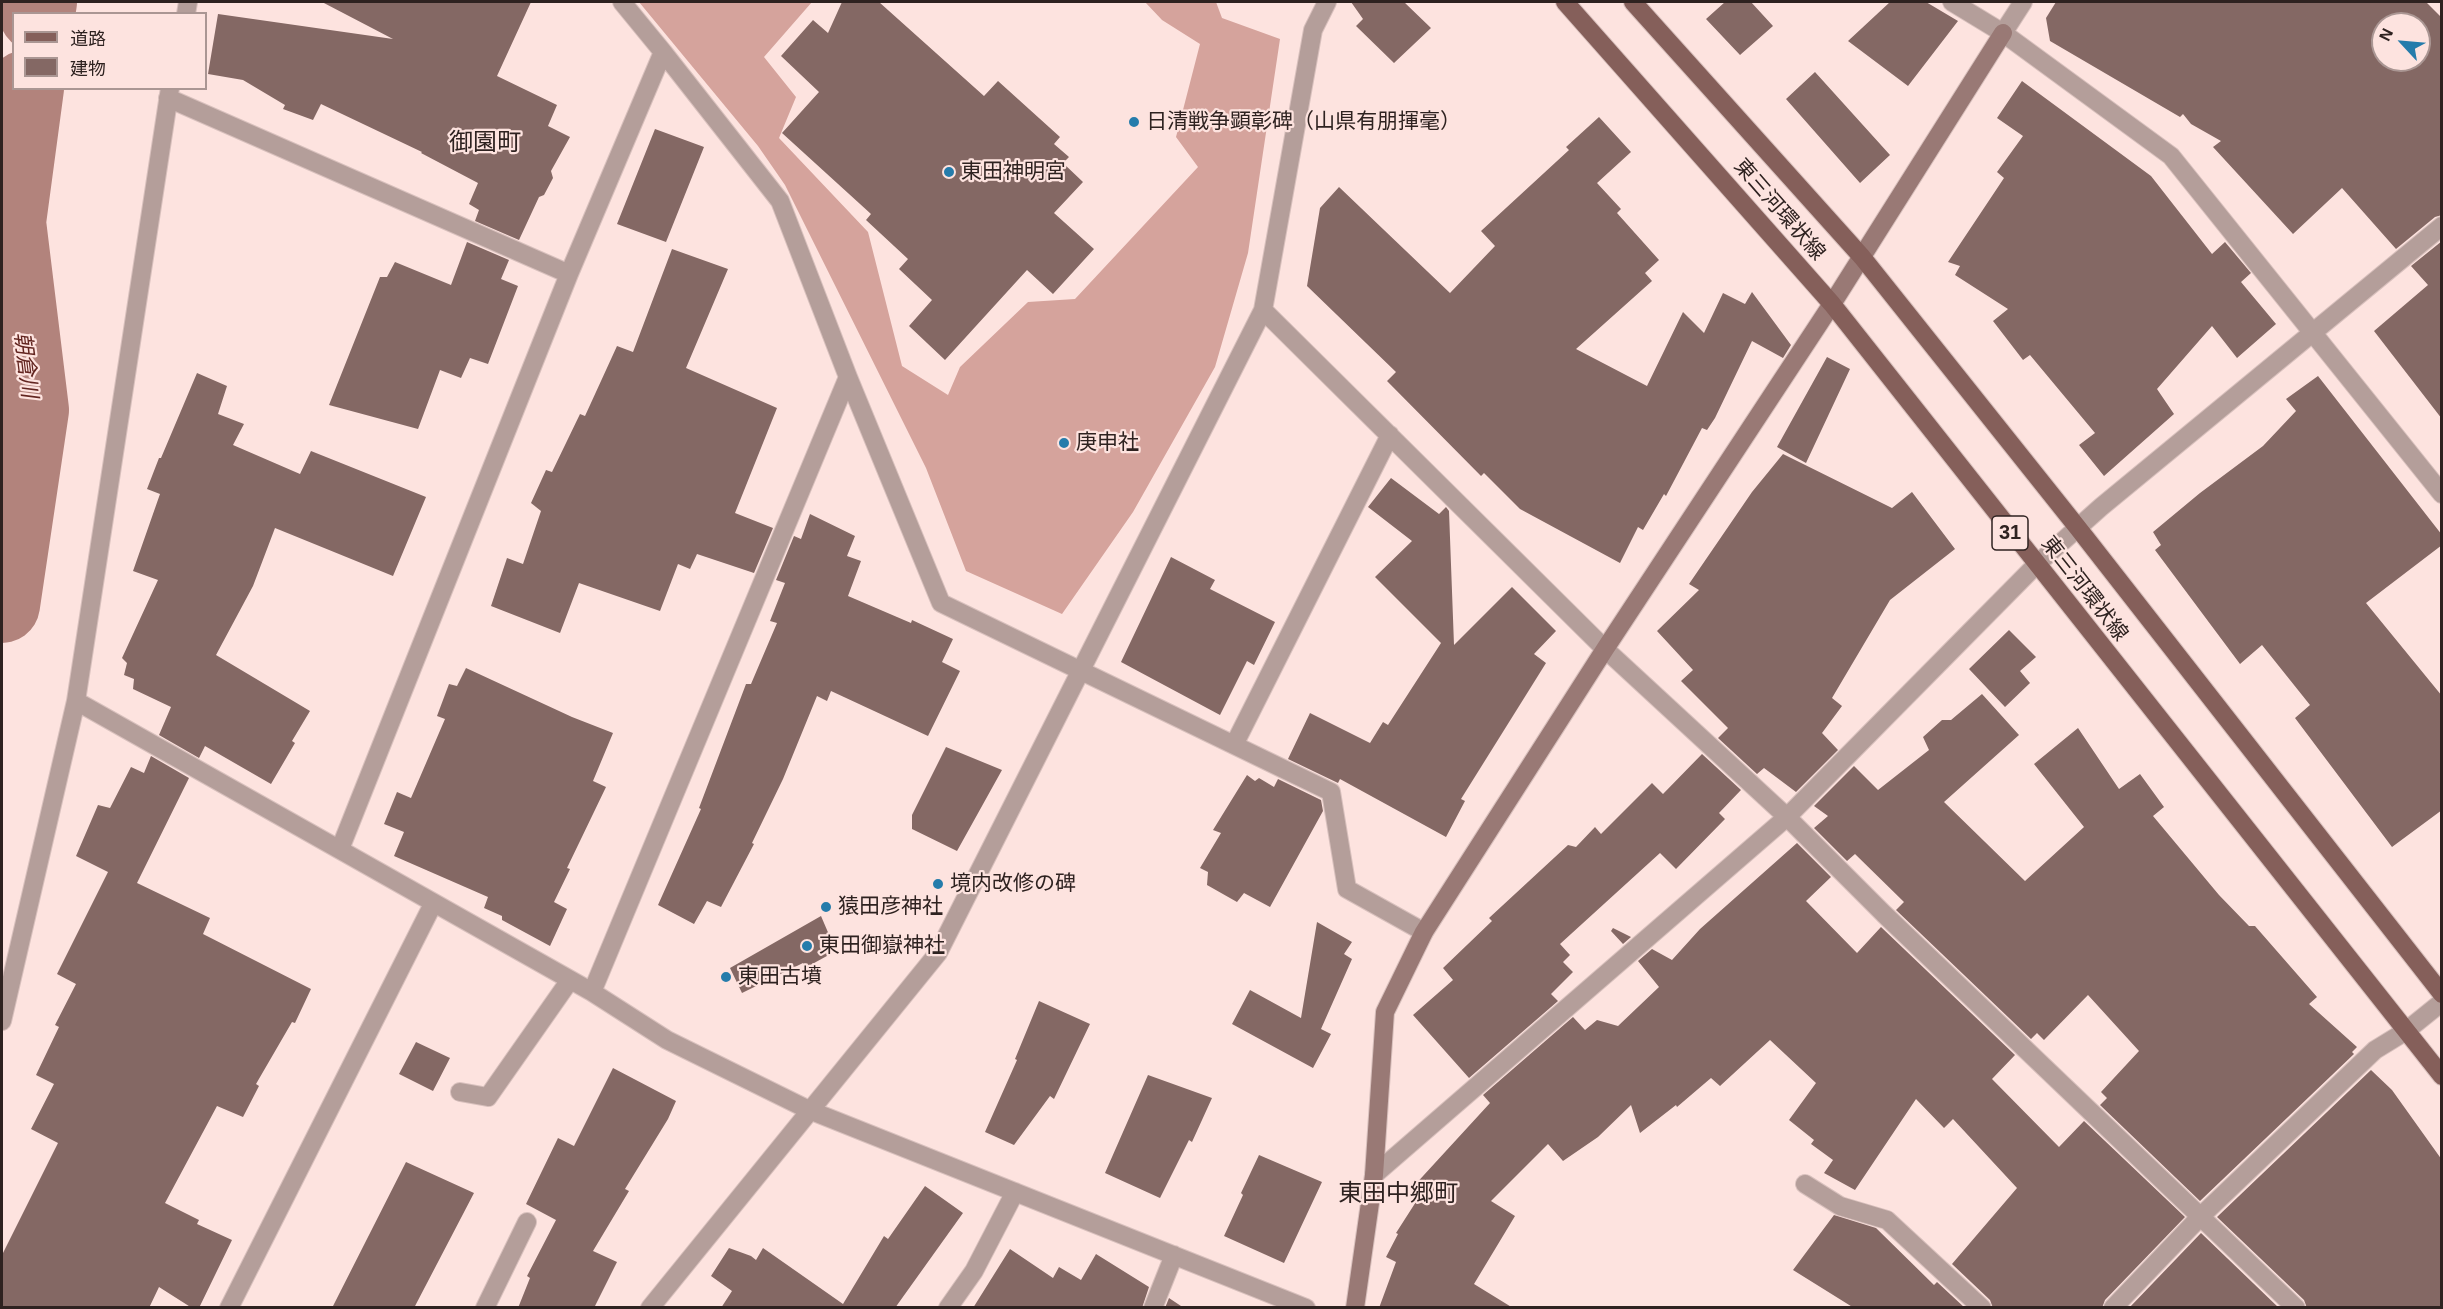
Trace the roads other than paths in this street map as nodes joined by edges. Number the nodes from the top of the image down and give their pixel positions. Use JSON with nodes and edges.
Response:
{"nodes":[{"id":1,"x":622,"y":2,"type":"edge"},
{"id":2,"x":1327,"y":2,"type":"edge"},
{"id":3,"x":1565,"y":2,"type":"edge"},
{"id":4,"x":1633,"y":2,"type":"edge"},
{"id":5,"x":1952,"y":2,"type":"edge"},
{"id":6,"x":2023,"y":2,"type":"edge"},
{"id":7,"x":2003,"y":33,"type":"junction"},
{"id":8,"x":663,"y":52,"type":"junction"},
{"id":9,"x":169,"y":93,"type":"edge"},
{"id":10,"x":2442,"y":226,"type":"edge"},
{"id":11,"x":1862,"y":257,"type":"junction"},
{"id":12,"x":569,"y":274,"type":"junction"},
{"id":13,"x":1832,"y":304,"type":"junction"},
{"id":14,"x":1263,"y":310,"type":"junction"},
{"id":15,"x":2313,"y":333,"type":"junction"},
{"id":16,"x":848,"y":377,"type":"junction"},
{"id":17,"x":1390,"y":435,"type":"junction"},
{"id":18,"x":2439,"y":487,"type":"edge"},
{"id":19,"x":2078,"y":528,"type":"junction"},
{"id":20,"x":2036,"y":565,"type":"junction"},
{"id":21,"x":1605,"y":649,"type":"junction"},
{"id":22,"x":1082,"y":670,"type":"junction"},
{"id":23,"x":76,"y":701,"type":"junction"},
{"id":24,"x":1234,"y":745,"type":"junction"},
{"id":25,"x":1787,"y":817,"type":"junction"},
{"id":26,"x":340,"y":849,"type":"junction"},
{"id":27,"x":433,"y":904,"type":"junction"},
{"id":28,"x":1424,"y":932,"type":"junction"},
{"id":29,"x":570,"y":980,"type":"junction"},
{"id":30,"x":592,"y":992,"type":"junction"},
{"id":31,"x":2442,"y":994,"type":"edge"},
{"id":32,"x":2442,"y":1002,"type":"edge"},
{"id":33,"x":2,"y":1020,"type":"edge"},
{"id":34,"x":2406,"y":1031,"type":"junction"},
{"id":35,"x":2442,"y":1076,"type":"edge"},
{"id":36,"x":460,"y":1092,"type":"dead end"},
{"id":37,"x":809,"y":1110,"type":"junction"},
{"id":38,"x":1374,"y":1175,"type":"junction"},
{"id":39,"x":1805,"y":1184,"type":"dead end"},
{"id":40,"x":1015,"y":1192,"type":"junction"},
{"id":41,"x":2201,"y":1216,"type":"junction"},
{"id":42,"x":527,"y":1222,"type":"dead end"},
{"id":43,"x":1174,"y":1255,"type":"junction"},
{"id":44,"x":229,"y":1308,"type":"edge"},
{"id":45,"x":485,"y":1308,"type":"edge"},
{"id":46,"x":650,"y":1308,"type":"edge"},
{"id":47,"x":948,"y":1308,"type":"edge"},
{"id":48,"x":1153,"y":1308,"type":"edge"},
{"id":49,"x":1306,"y":1308,"type":"edge"},
{"id":50,"x":1355,"y":1308,"type":"edge"},
{"id":51,"x":1982,"y":1308,"type":"edge"},
{"id":52,"x":2113,"y":1308,"type":"edge"},
{"id":53,"x":2296,"y":1308,"type":"edge"}],
"edges":[{"from":1,"to":8,"type":"street"},
{"from":2,"to":14,"type":"street"},
{"from":3,"to":13,"type":"main road","name":"東三河環状線","number":"31"},
{"from":4,"to":11,"type":"main road","name":"東三河環状線"},
{"from":5,"to":7,"type":"street"},
{"from":6,"to":7,"type":"street"},
{"from":7,"to":11,"type":"street"},
{"from":7,"to":15,"type":"street"},
{"from":8,"to":12,"type":"street"},
{"from":8,"to":16,"type":"street"},
{"from":9,"to":12,"type":"street"},
{"from":9,"to":23,"type":"street"},
{"from":10,"to":15,"type":"street"},
{"from":11,"to":13,"type":"street"},
{"from":11,"to":19,"type":"main road","name":"東三河環状線"},
{"from":12,"to":26,"type":"street"},
{"from":13,"to":20,"type":"main road","name":"東三河環状線","number":"31"},
{"from":13,"to":21,"type":"street"},
{"from":14,"to":17,"type":"street"},
{"from":14,"to":22,"type":"street"},
{"from":15,"to":18,"type":"street"},
{"from":15,"to":19,"type":"street"},
{"from":16,"to":22,"type":"street"},
{"from":16,"to":30,"type":"street"},
{"from":17,"to":21,"type":"street"},
{"from":17,"to":24,"type":"street"},
{"from":19,"to":20,"type":"street"},
{"from":19,"to":31,"type":"main road","name":"東三河環状線"},
{"from":20,"to":25,"type":"street"},
{"from":20,"to":34,"type":"main road","name":"東三河環状線","number":"31"},
{"from":21,"to":25,"type":"street"},
{"from":21,"to":28,"type":"street"},
{"from":22,"to":24,"type":"street"},
{"from":22,"to":37,"type":"street"},
{"from":23,"to":26,"type":"street"},
{"from":23,"to":33,"type":"street"},
{"from":24,"to":28,"type":"street"},
{"from":25,"to":38,"type":"street"},
{"from":25,"to":41,"type":"street"},
{"from":26,"to":27,"type":"street"},
{"from":27,"to":29,"type":"street"},
{"from":27,"to":44,"type":"street"},
{"from":28,"to":38,"type":"street"},
{"from":29,"to":30,"type":"street"},
{"from":29,"to":36,"type":"street"},
{"from":30,"to":37,"type":"street"},
{"from":32,"to":34,"type":"street"},
{"from":34,"to":35,"type":"main road","name":"東三河環状線","number":"31"},
{"from":34,"to":41,"type":"street"},
{"from":37,"to":40,"type":"street"},
{"from":37,"to":46,"type":"street"},
{"from":38,"to":50,"type":"street"},
{"from":39,"to":51,"type":"street"},
{"from":40,"to":43,"type":"street"},
{"from":40,"to":47,"type":"street"},
{"from":41,"to":52,"type":"street"},
{"from":41,"to":53,"type":"street"},
{"from":42,"to":45,"type":"street"},
{"from":43,"to":48,"type":"street"},
{"from":43,"to":49,"type":"street"}]}
